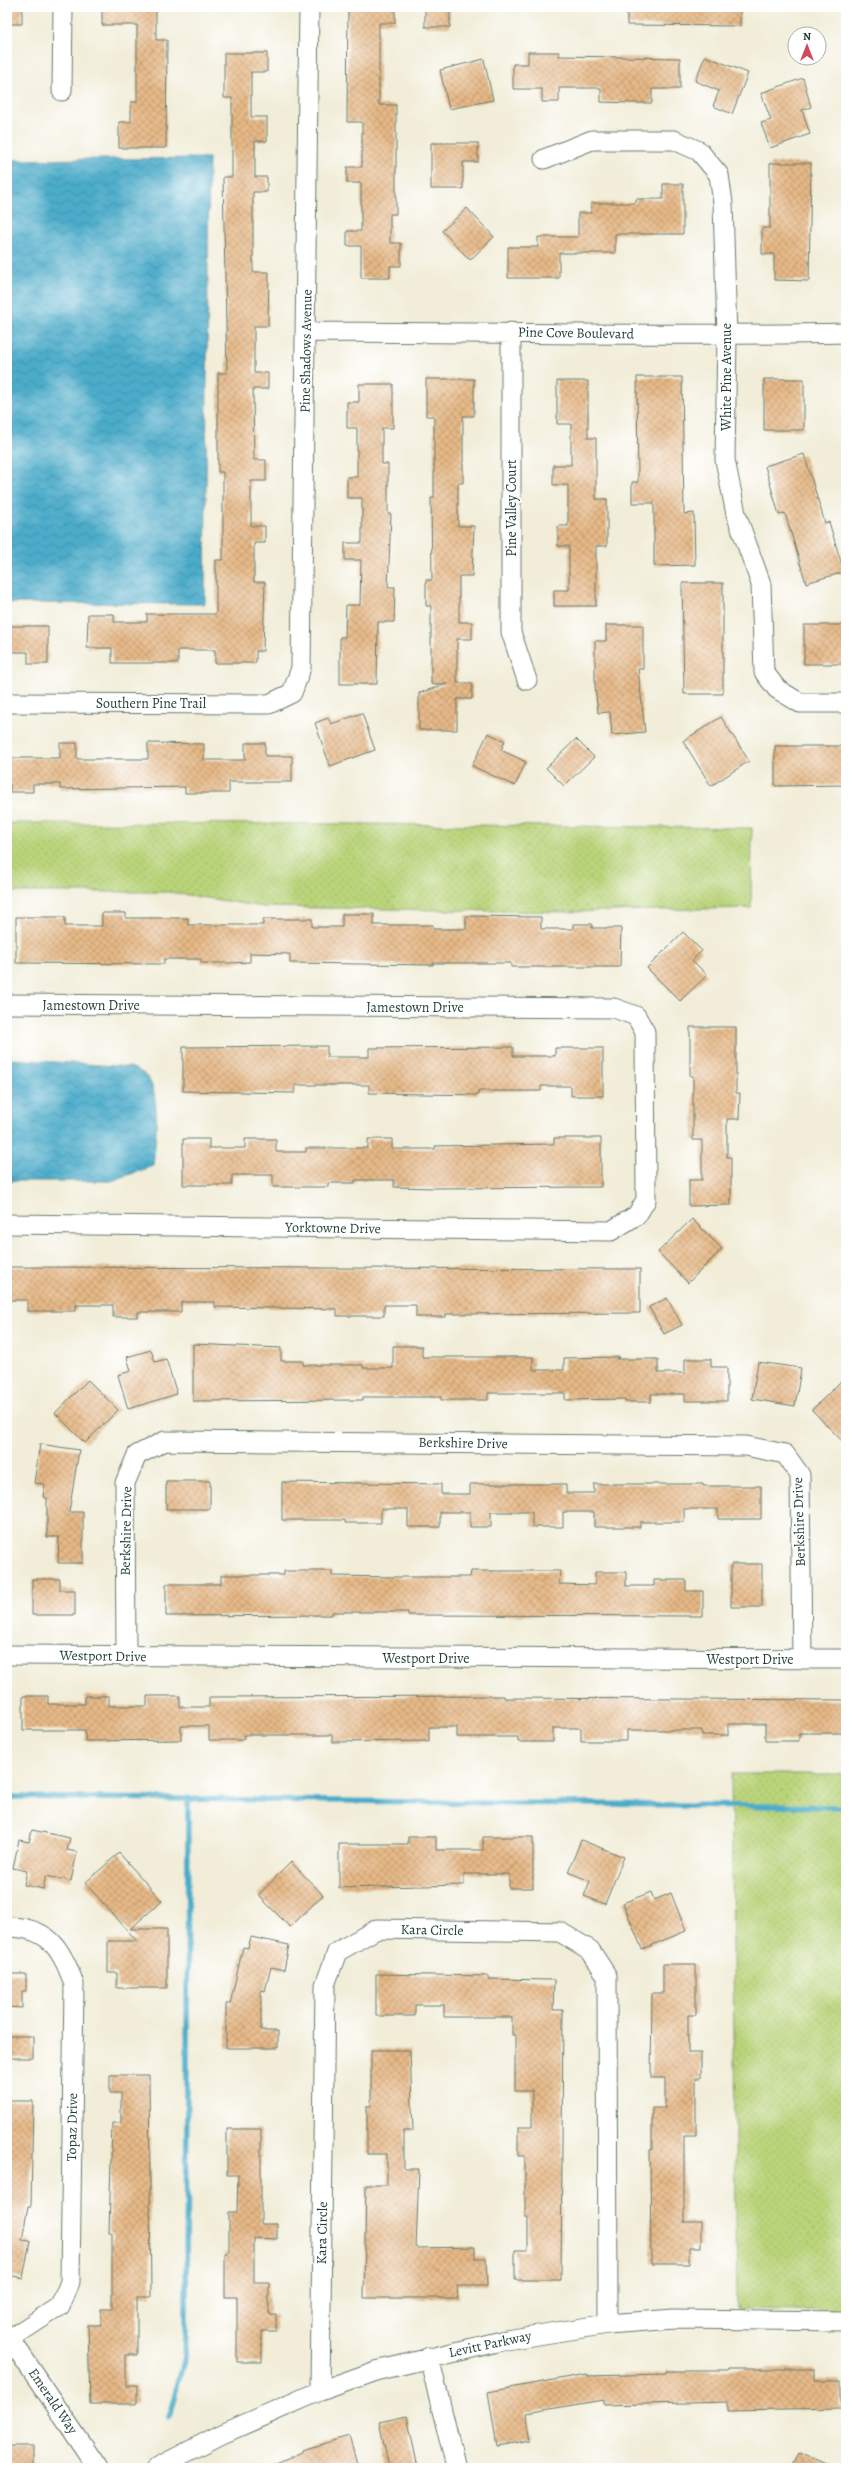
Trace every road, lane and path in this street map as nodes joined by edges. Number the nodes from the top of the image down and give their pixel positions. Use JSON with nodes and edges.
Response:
{"nodes":[{"id":1,"x":63,"y":7,"type":"edge"},
{"id":2,"x":309,"y":7,"type":"edge"},
{"id":3,"x":62,"y":91,"type":"dead end"},
{"id":4,"x":544,"y":159,"type":"dead end"},
{"id":5,"x":306,"y":332,"type":"junction"},
{"id":6,"x":511,"y":332,"type":"junction"},
{"id":7,"x":846,"y":333,"type":"edge"},
{"id":8,"x":727,"y":336,"type":"junction"},
{"id":9,"x":527,"y":680,"type":"dead end"},
{"id":10,"x":292,"y":693,"type":"joint"},
{"id":11,"x":7,"y":703,"type":"edge"},
{"id":12,"x":846,"y":703,"type":"edge"},
{"id":13,"x":7,"y":1004,"type":"edge"},
{"id":14,"x":646,"y":1200,"type":"joint"},
{"id":15,"x":7,"y":1224,"type":"edge"},
{"id":16,"x":7,"y":1655,"type":"edge"},
{"id":17,"x":126,"y":1657,"type":"junction"},
{"id":18,"x":846,"y":1659,"type":"edge"},
{"id":19,"x":802,"y":1660,"type":"junction"},
{"id":20,"x":7,"y":1927,"type":"edge"},
{"id":21,"x":846,"y":2321,"type":"edge"},
{"id":22,"x":608,"y":2324,"type":"junction"},
{"id":23,"x":9,"y":2336,"type":"edge"},
{"id":24,"x":429,"y":2357,"type":"junction"},
{"id":25,"x":320,"y":2391,"type":"junction"},
{"id":26,"x":162,"y":2466,"type":"edge"},
{"id":27,"x":98,"y":2468,"type":"edge"},
{"id":28,"x":456,"y":2468,"type":"edge"}],
"edges":[{"from":1,"to":3,"type":"street"},
{"from":2,"to":5,"type":"street","name":"Pine Shadows Avenue"},
{"from":4,"to":8,"type":"street","name":"White Pine Avenue"},
{"from":5,"to":6,"type":"street","name":"Pine Cove Boulevard"},
{"from":5,"to":10,"type":"street","name":"Pine Shadows Avenue"},
{"from":6,"to":8,"type":"street","name":"Pine Cove Boulevard"},
{"from":6,"to":9,"type":"street","name":"Pine Valley Court"},
{"from":7,"to":8,"type":"street","name":"Pine Cove Boulevard"},
{"from":8,"to":12,"type":"street","name":"White Pine Avenue"},
{"from":10,"to":11,"type":"street","name":"Southern Pine Trail"},
{"from":13,"to":14,"type":"street","name":"Jamestown Drive"},
{"from":14,"to":15,"type":"street","name":"Yorktowne Drive"},
{"from":16,"to":17,"type":"street","name":"Westport Drive"},
{"from":17,"to":19,"type":"street","name":"Westport Drive"},
{"from":17,"to":19,"type":"street","name":"Berkshire Drive"},
{"from":18,"to":19,"type":"street","name":"Westport Drive"},
{"from":20,"to":23,"type":"street","name":"Topaz Drive"},
{"from":21,"to":22,"type":"street","name":"Levitt Parkway"},
{"from":22,"to":24,"type":"street","name":"Levitt Parkway"},
{"from":22,"to":25,"type":"street","name":"Kara Circle"},
{"from":23,"to":27,"type":"street","name":"Emerald Way"},
{"from":24,"to":25,"type":"street","name":"Levitt Parkway"},
{"from":24,"to":28,"type":"street"},
{"from":25,"to":26,"type":"street","name":"Levitt Parkway"}]}
